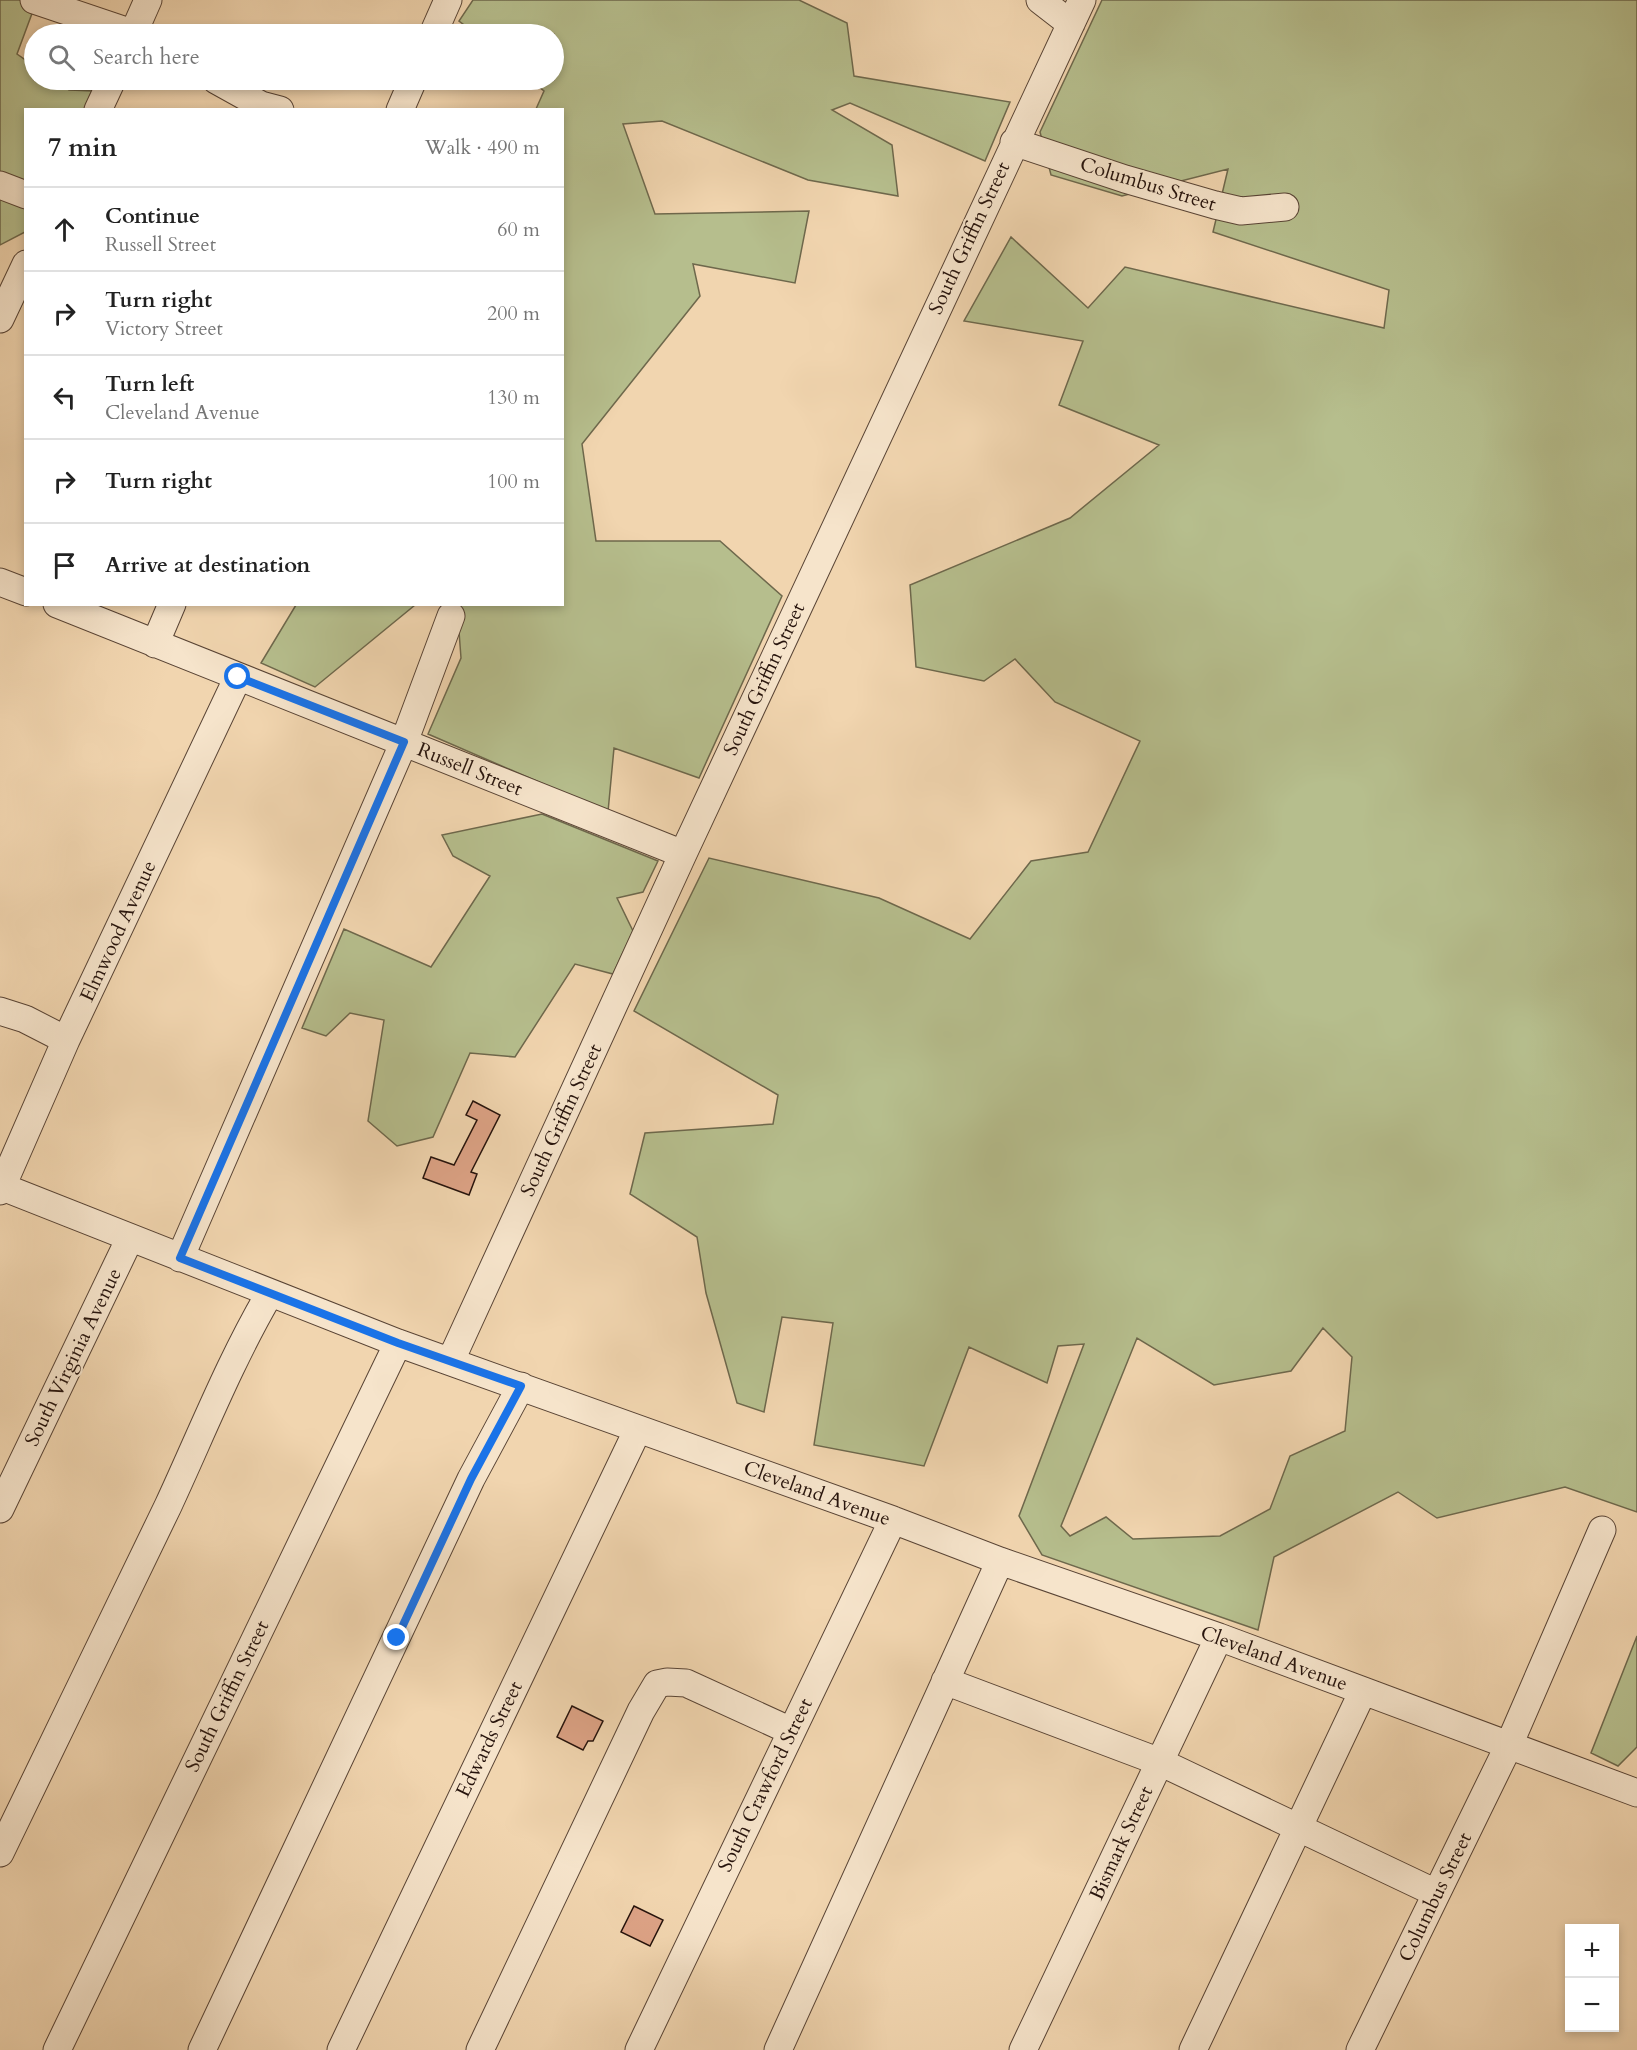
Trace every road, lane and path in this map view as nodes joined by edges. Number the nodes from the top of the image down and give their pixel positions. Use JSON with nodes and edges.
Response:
{"nodes":[{"id":1,"x":34,"y":0,"type":"edge"},
{"id":2,"x":148,"y":0,"type":"edge"},
{"id":3,"x":448,"y":0,"type":"edge"},
{"id":4,"x":1040,"y":0,"type":"edge"},
{"id":5,"x":1082,"y":0,"type":"edge"},
{"id":6,"x":105,"y":24,"type":"edge"},
{"id":7,"x":138,"y":24,"type":"edge"},
{"id":8,"x":437,"y":24,"type":"edge"},
{"id":9,"x":1071,"y":24,"type":"junction"},
{"id":10,"x":107,"y":90,"type":"edge"},
{"id":11,"x":234,"y":90,"type":"edge"},
{"id":12,"x":408,"y":90,"type":"edge"},
{"id":13,"x":99,"y":108,"type":"edge"},
{"id":14,"x":272,"y":108,"type":"edge"},
{"id":15,"x":400,"y":108,"type":"edge"},
{"id":16,"x":1014,"y":142,"type":"junction"},
{"id":17,"x":0,"y":185,"type":"edge"},
{"id":18,"x":24,"y":194,"type":"edge"},
{"id":19,"x":1285,"y":207,"type":"dead end"},
{"id":20,"x":24,"y":268,"type":"edge"},
{"id":21,"x":0,"y":319,"type":"edge"},
{"id":22,"x":0,"y":582,"type":"edge"},
{"id":23,"x":24,"y":591,"type":"edge"},
{"id":24,"x":62,"y":606,"type":"edge"},
{"id":25,"x":171,"y":606,"type":"edge"},
{"id":26,"x":451,"y":616,"type":"dead end"},
{"id":27,"x":155,"y":644,"type":"junction"},
{"id":28,"x":238,"y":677,"type":"junction"},
{"id":29,"x":404,"y":742,"type":"junction"},
{"id":30,"x":683,"y":854,"type":"junction"},
{"id":31,"x":0,"y":1011,"type":"edge"},
{"id":32,"x":66,"y":1040,"type":"junction"},
{"id":33,"x":1,"y":1188,"type":"edge"},
{"id":34,"x":130,"y":1238,"type":"junction"},
{"id":35,"x":180,"y":1258,"type":"junction"},
{"id":36,"x":270,"y":1293,"type":"junction"},
{"id":37,"x":398,"y":1343,"type":"junction"},
{"id":38,"x":451,"y":1360,"type":"junction"},
{"id":39,"x":521,"y":1386,"type":"junction"},
{"id":40,"x":638,"y":1429,"type":"junction"},
{"id":41,"x":0,"y":1509,"type":"edge"},
{"id":42,"x":893,"y":1520,"type":"junction"},
{"id":43,"x":1602,"y":1530,"type":"dead end"},
{"id":44,"x":1000,"y":1561,"type":"junction"},
{"id":45,"x":1219,"y":1637,"type":"junction"},
{"id":46,"x":945,"y":1681,"type":"junction"},
{"id":47,"x":1363,"y":1691,"type":"junction"},
{"id":48,"x":791,"y":1731,"type":"junction"},
{"id":49,"x":1509,"y":1744,"type":"junction"},
{"id":50,"x":1160,"y":1762,"type":"junction"},
{"id":51,"x":1637,"y":1793,"type":"edge"},
{"id":52,"x":1298,"y":1828,"type":"junction"},
{"id":53,"x":0,"y":1853,"type":"edge"},
{"id":54,"x":1437,"y":1893,"type":"junction"},
{"id":55,"x":57,"y":2050,"type":"edge"},
{"id":56,"x":202,"y":2050,"type":"edge"},
{"id":57,"x":341,"y":2050,"type":"edge"},
{"id":58,"x":480,"y":2050,"type":"edge"},
{"id":59,"x":639,"y":2050,"type":"edge"},
{"id":60,"x":778,"y":2050,"type":"edge"},
{"id":61,"x":1023,"y":2050,"type":"edge"},
{"id":62,"x":1193,"y":2050,"type":"edge"},
{"id":63,"x":1360,"y":2050,"type":"edge"}],
"edges":[{"from":1,"to":6,"type":"street"},
{"from":2,"to":7,"type":"street"},
{"from":3,"to":8,"type":"street"},
{"from":4,"to":9,"type":"street"},
{"from":5,"to":9,"type":"street","name":"South Griffin Street"},
{"from":9,"to":16,"type":"street","name":"South Griffin Street"},
{"from":10,"to":13,"type":"street"},
{"from":11,"to":14,"type":"street"},
{"from":12,"to":15,"type":"street"},
{"from":16,"to":19,"type":"street","name":"Columbus Street"},
{"from":16,"to":30,"type":"street","name":"South Griffin Street"},
{"from":17,"to":18,"type":"street"},
{"from":20,"to":21,"type":"street"},
{"from":22,"to":23,"type":"street"},
{"from":24,"to":27,"type":"street","name":"Russell Street"},
{"from":25,"to":27,"type":"street"},
{"from":26,"to":29,"type":"street"},
{"from":27,"to":28,"type":"street","name":"Russell Street"},
{"from":28,"to":29,"type":"street","name":"Russell Street"},
{"from":28,"to":32,"type":"street","name":"Elmwood Avenue"},
{"from":29,"to":30,"type":"street","name":"Russell Street"},
{"from":29,"to":35,"type":"street"},
{"from":30,"to":38,"type":"street","name":"South Griffin Street"},
{"from":31,"to":32,"type":"street"},
{"from":32,"to":33,"type":"street","name":"Elmwood Avenue"},
{"from":33,"to":34,"type":"street","name":"Cleveland Avenue"},
{"from":34,"to":35,"type":"street","name":"Cleveland Avenue"},
{"from":34,"to":41,"type":"street","name":"South Virginia Avenue"},
{"from":35,"to":36,"type":"street","name":"Cleveland Avenue"},
{"from":36,"to":37,"type":"street","name":"Cleveland Avenue"},
{"from":36,"to":53,"type":"street"},
{"from":37,"to":38,"type":"street","name":"Cleveland Avenue"},
{"from":37,"to":55,"type":"street","name":"South Griffin Street"},
{"from":38,"to":39,"type":"street","name":"Cleveland Avenue"},
{"from":39,"to":40,"type":"street","name":"Cleveland Avenue"},
{"from":39,"to":56,"type":"street"},
{"from":40,"to":42,"type":"street","name":"Cleveland Avenue"},
{"from":40,"to":57,"type":"street","name":"Edwards Street"},
{"from":42,"to":44,"type":"street","name":"Cleveland Avenue"},
{"from":42,"to":48,"type":"street","name":"South Crawford Street"},
{"from":43,"to":49,"type":"street","name":"Columbus Street"},
{"from":44,"to":45,"type":"street","name":"Cleveland Avenue"},
{"from":44,"to":46,"type":"street"},
{"from":45,"to":47,"type":"street","name":"Cleveland Avenue"},
{"from":45,"to":50,"type":"street","name":"Bismark Street"},
{"from":46,"to":50,"type":"street"},
{"from":46,"to":60,"type":"street"},
{"from":47,"to":49,"type":"street","name":"Cleveland Avenue"},
{"from":47,"to":52,"type":"street"},
{"from":48,"to":58,"type":"street"},
{"from":48,"to":59,"type":"street","name":"South Crawford Street"},
{"from":49,"to":51,"type":"street","name":"Cleveland Avenue"},
{"from":49,"to":54,"type":"street","name":"Columbus Street"},
{"from":50,"to":52,"type":"street"},
{"from":50,"to":61,"type":"street","name":"Bismark Street"},
{"from":52,"to":54,"type":"street"},
{"from":52,"to":62,"type":"street"},
{"from":54,"to":63,"type":"street","name":"Columbus Street"}]}
